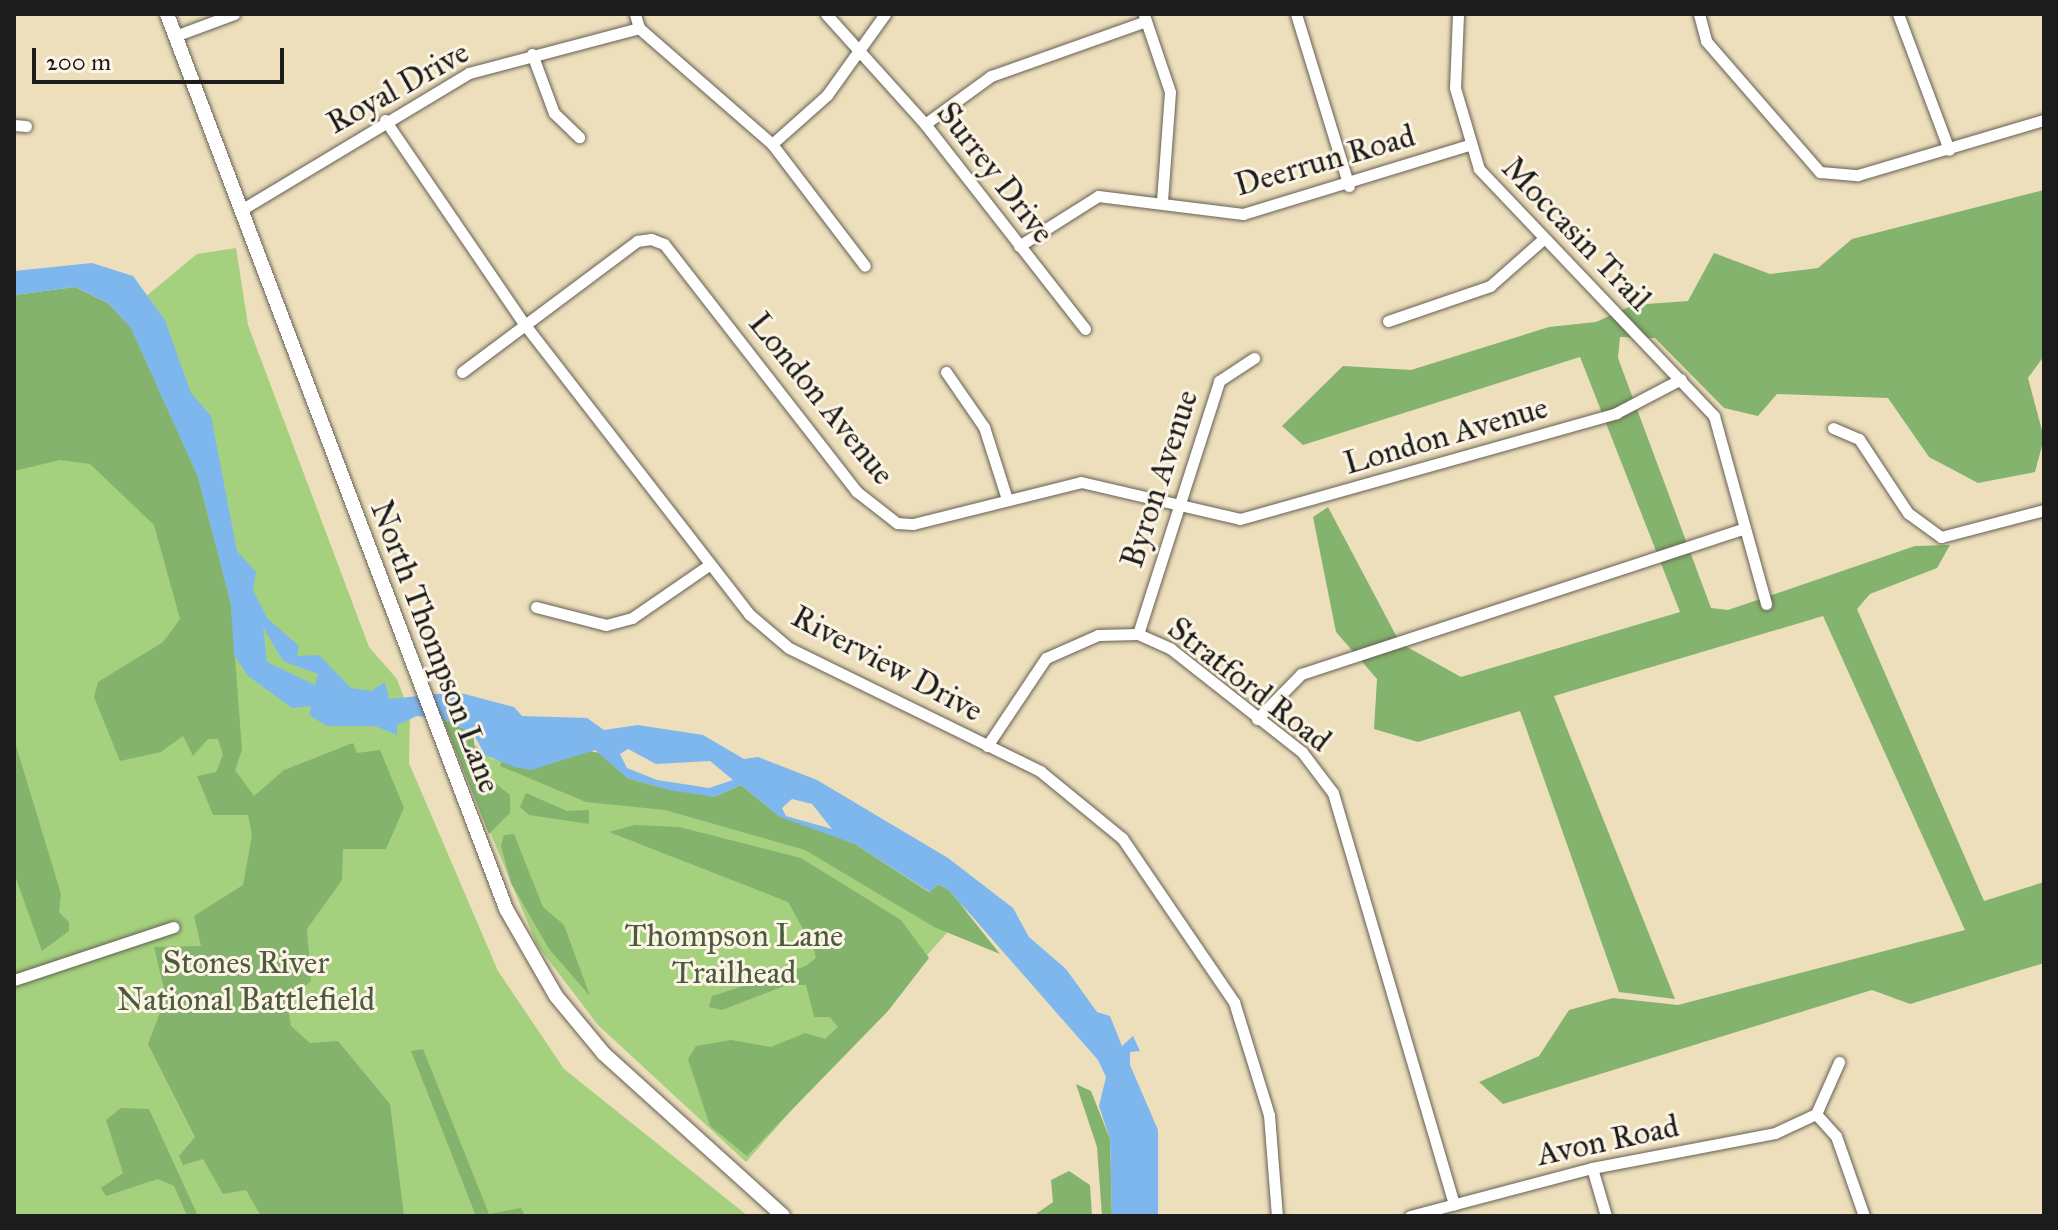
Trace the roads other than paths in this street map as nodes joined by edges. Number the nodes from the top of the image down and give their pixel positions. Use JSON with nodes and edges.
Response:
{"nodes":[{"id":1,"x":167,"y":14,"type":"edge"},
{"id":2,"x":234,"y":14,"type":"edge"},
{"id":3,"x":635,"y":14,"type":"edge"},
{"id":4,"x":826,"y":14,"type":"edge"},
{"id":5,"x":885,"y":14,"type":"edge"},
{"id":6,"x":1296,"y":14,"type":"edge"},
{"id":7,"x":1458,"y":14,"type":"edge"},
{"id":8,"x":1699,"y":14,"type":"edge"},
{"id":9,"x":1898,"y":14,"type":"edge"},
{"id":10,"x":1145,"y":17,"type":"edge"},
{"id":11,"x":639,"y":28,"type":"junction"},
{"id":12,"x":175,"y":36,"type":"junction"},
{"id":13,"x":863,"y":49,"type":"junction"},
{"id":14,"x":532,"y":54,"type":"junction"},
{"id":15,"x":385,"y":120,"type":"junction"},
{"id":16,"x":2044,"y":120,"type":"edge"},
{"id":17,"x":925,"y":124,"type":"junction"},
{"id":18,"x":579,"y":137,"type":"dead end"},
{"id":19,"x":772,"y":144,"type":"junction"},
{"id":20,"x":1469,"y":145,"type":"junction"},
{"id":21,"x":1949,"y":150,"type":"junction"},
{"id":22,"x":1349,"y":186,"type":"junction"},
{"id":23,"x":1162,"y":200,"type":"junction"},
{"id":24,"x":241,"y":210,"type":"junction"},
{"id":25,"x":1542,"y":240,"type":"junction"},
{"id":26,"x":1019,"y":246,"type":"junction"},
{"id":27,"x":865,"y":266,"type":"dead end"},
{"id":28,"x":1388,"y":321,"type":"dead end"},
{"id":29,"x":525,"y":325,"type":"junction"},
{"id":30,"x":1085,"y":329,"type":"dead end"},
{"id":31,"x":1254,"y":358,"type":"dead end"},
{"id":32,"x":462,"y":372,"type":"dead end"},
{"id":33,"x":946,"y":372,"type":"dead end"},
{"id":34,"x":1681,"y":379,"type":"junction"},
{"id":35,"x":1833,"y":428,"type":"dead end"},
{"id":36,"x":1006,"y":496,"type":"junction"},
{"id":37,"x":1177,"y":506,"type":"junction"},
{"id":38,"x":2044,"y":510,"type":"edge"},
{"id":39,"x":1745,"y":528,"type":"junction"},
{"id":40,"x":709,"y":565,"type":"junction"},
{"id":41,"x":1766,"y":604,"type":"dead end"},
{"id":42,"x":536,"y":607,"type":"dead end"},
{"id":43,"x":1138,"y":634,"type":"junction"},
{"id":44,"x":1257,"y":719,"type":"junction"},
{"id":45,"x":987,"y":746,"type":"junction"},
{"id":46,"x":173,"y":927,"type":"dead end"},
{"id":47,"x":14,"y":980,"type":"edge"},
{"id":48,"x":1839,"y":1062,"type":"dead end"},
{"id":49,"x":1820,"y":1116,"type":"junction"},
{"id":50,"x":1592,"y":1168,"type":"junction"},
{"id":51,"x":1454,"y":1205,"type":"junction"},
{"id":52,"x":783,"y":1216,"type":"edge"},
{"id":53,"x":1277,"y":1216,"type":"edge"},
{"id":54,"x":1410,"y":1216,"type":"edge"},
{"id":55,"x":1606,"y":1216,"type":"edge"},
{"id":56,"x":1864,"y":1216,"type":"edge"}],
"edges":[{"from":1,"to":12,"type":"main road","name":"North Thompson Lane"},
{"from":2,"to":12,"type":"street"},
{"from":3,"to":11,"type":"street"},
{"from":4,"to":13,"type":"street","name":"Surrey Drive"},
{"from":5,"to":13,"type":"street"},
{"from":6,"to":22,"type":"street"},
{"from":7,"to":20,"type":"street","name":"Moccasin Trail"},
{"from":8,"to":21,"type":"street"},
{"from":9,"to":21,"type":"street"},
{"from":10,"to":17,"type":"street"},
{"from":10,"to":23,"type":"street"},
{"from":11,"to":14,"type":"street","name":"Royal Drive"},
{"from":11,"to":19,"type":"street"},
{"from":12,"to":24,"type":"main road","name":"North Thompson Lane"},
{"from":13,"to":17,"type":"street","name":"Surrey Drive"},
{"from":13,"to":19,"type":"street"},
{"from":14,"to":15,"type":"street","name":"Royal Drive"},
{"from":14,"to":18,"type":"street"},
{"from":15,"to":24,"type":"street","name":"Royal Drive"},
{"from":15,"to":29,"type":"street","name":"Riverview Drive"},
{"from":16,"to":21,"type":"street"},
{"from":17,"to":26,"type":"street","name":"Surrey Drive"},
{"from":19,"to":27,"type":"street"},
{"from":20,"to":22,"type":"street","name":"Deerrun Road"},
{"from":20,"to":25,"type":"street","name":"Moccasin Trail"},
{"from":22,"to":23,"type":"street","name":"Deerrun Road"},
{"from":23,"to":26,"type":"street","name":"Deerrun Road"},
{"from":24,"to":52,"type":"main road","name":"North Thompson Lane"},
{"from":25,"to":28,"type":"street"},
{"from":25,"to":34,"type":"street","name":"Moccasin Trail"},
{"from":26,"to":30,"type":"street","name":"Surrey Drive"},
{"from":29,"to":32,"type":"street","name":"London Avenue"},
{"from":29,"to":36,"type":"street","name":"London Avenue"},
{"from":29,"to":40,"type":"street","name":"Riverview Drive"},
{"from":31,"to":37,"type":"street","name":"Byron Avenue"},
{"from":33,"to":36,"type":"street"},
{"from":34,"to":37,"type":"street","name":"London Avenue"},
{"from":34,"to":39,"type":"street","name":"Moccasin Trail"},
{"from":35,"to":38,"type":"street"},
{"from":36,"to":37,"type":"street","name":"London Avenue"},
{"from":37,"to":43,"type":"street","name":"Byron Avenue"},
{"from":39,"to":41,"type":"street","name":"Moccasin Trail"},
{"from":39,"to":44,"type":"street"},
{"from":40,"to":42,"type":"street"},
{"from":40,"to":45,"type":"street","name":"Riverview Drive"},
{"from":43,"to":44,"type":"street","name":"Stratford Road"},
{"from":43,"to":45,"type":"street","name":"Stratford Road"},
{"from":44,"to":51,"type":"street","name":"Stratford Road"},
{"from":45,"to":53,"type":"street","name":"Riverview Drive"},
{"from":46,"to":47,"type":"street"},
{"from":48,"to":49,"type":"street"},
{"from":49,"to":50,"type":"street","name":"Avon Road"},
{"from":49,"to":56,"type":"street"},
{"from":50,"to":51,"type":"street","name":"Avon Road"},
{"from":50,"to":55,"type":"street"},
{"from":51,"to":54,"type":"street","name":"Avon Road"}]}
